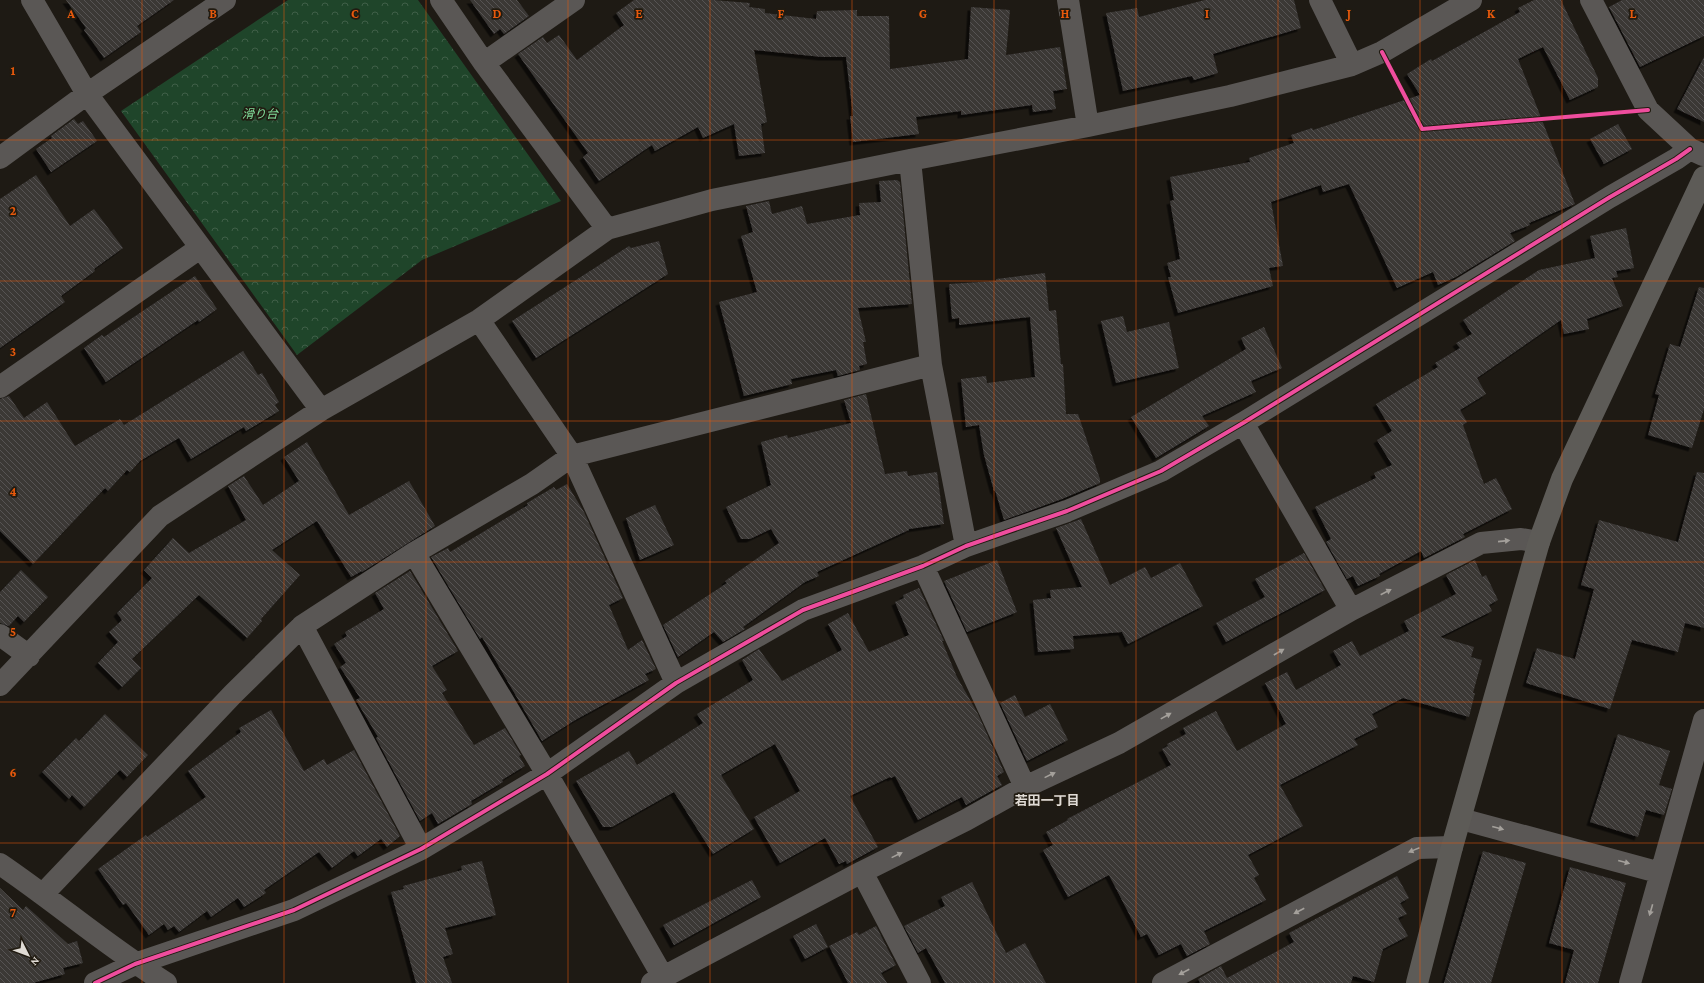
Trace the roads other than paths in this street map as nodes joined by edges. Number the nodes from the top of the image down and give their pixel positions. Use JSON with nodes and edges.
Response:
{"nodes":[{"id":1,"x":32,"y":0,"type":"edge"},
{"id":2,"x":225,"y":0,"type":"edge"},
{"id":3,"x":441,"y":0,"type":"edge"},
{"id":4,"x":574,"y":0,"type":"edge"},
{"id":5,"x":1068,"y":0,"type":"edge"},
{"id":6,"x":1320,"y":0,"type":"edge"},
{"id":7,"x":1471,"y":0,"type":"edge"},
{"id":8,"x":1591,"y":0,"type":"edge"},
{"id":9,"x":484,"y":63,"type":"junction"},
{"id":10,"x":1352,"y":65,"type":"junction"},
{"id":11,"x":87,"y":94,"type":"junction"},
{"id":12,"x":1088,"y":126,"type":"junction"},
{"id":13,"x":1697,"y":152,"type":"edge"},
{"id":14,"x":0,"y":158,"type":"edge"},
{"id":15,"x":910,"y":160,"type":"junction"},
{"id":16,"x":1704,"y":177,"type":"edge"},
{"id":17,"x":607,"y":229,"type":"junction"},
{"id":18,"x":200,"y":248,"type":"junction"},
{"id":19,"x":479,"y":320,"type":"junction"},
{"id":20,"x":931,"y":365,"type":"junction"},
{"id":21,"x":0,"y":386,"type":"edge"},
{"id":22,"x":320,"y":410,"type":"junction"},
{"id":23,"x":1243,"y":423,"type":"junction"},
{"id":24,"x":572,"y":456,"type":"junction"},
{"id":25,"x":1539,"y":542,"type":"junction"},
{"id":26,"x":966,"y":546,"type":"junction"},
{"id":27,"x":414,"y":553,"type":"junction"},
{"id":28,"x":923,"y":566,"type":"junction"},
{"id":29,"x":1351,"y":610,"type":"junction"},
{"id":30,"x":302,"y":626,"type":"junction"},
{"id":31,"x":0,"y":635,"type":"edge"},
{"id":32,"x":28,"y":656,"type":"junction"},
{"id":33,"x":676,"y":683,"type":"junction"},
{"id":34,"x":0,"y":685,"type":"edge"},
{"id":35,"x":1704,"y":720,"type":"edge"},
{"id":36,"x":547,"y":774,"type":"junction"},
{"id":37,"x":1025,"y":787,"type":"junction"},
{"id":38,"x":1461,"y":819,"type":"junction"},
{"id":39,"x":1452,"y":847,"type":"junction"},
{"id":40,"x":421,"y":849,"type":"junction"},
{"id":41,"x":0,"y":864,"type":"edge"},
{"id":42,"x":862,"y":872,"type":"junction"},
{"id":43,"x":1661,"y":872,"type":"junction"},
{"id":44,"x":43,"y":894,"type":"junction"},
{"id":45,"x":135,"y":964,"type":"junction"},
{"id":46,"x":657,"y":980,"type":"edge"},
{"id":47,"x":95,"y":983,"type":"edge"},
{"id":48,"x":166,"y":983,"type":"edge"},
{"id":49,"x":920,"y":983,"type":"edge"},
{"id":50,"x":1163,"y":983,"type":"edge"},
{"id":51,"x":1417,"y":983,"type":"edge"},
{"id":52,"x":1630,"y":983,"type":"edge"}],
"edges":[{"from":1,"to":11,"type":"street"},
{"from":2,"to":11,"type":"street"},
{"from":3,"to":9,"type":"street"},
{"from":4,"to":9,"type":"street"},
{"from":5,"to":12,"type":"street"},
{"from":6,"to":10,"type":"street"},
{"from":7,"to":10,"type":"street"},
{"from":8,"to":13,"type":"street"},
{"from":9,"to":17,"type":"street"},
{"from":10,"to":12,"type":"street"},
{"from":11,"to":14,"type":"street"},
{"from":11,"to":18,"type":"street"},
{"from":12,"to":15,"type":"street"},
{"from":13,"to":23,"type":"street"},
{"from":15,"to":17,"type":"street"},
{"from":15,"to":20,"type":"street"},
{"from":16,"to":25,"type":"street"},
{"from":17,"to":19,"type":"street"},
{"from":18,"to":21,"type":"street"},
{"from":18,"to":22,"type":"street"},
{"from":19,"to":22,"type":"street"},
{"from":19,"to":24,"type":"street"},
{"from":20,"to":24,"type":"street"},
{"from":20,"to":26,"type":"street"},
{"from":22,"to":32,"type":"street"},
{"from":23,"to":26,"type":"street"},
{"from":23,"to":29,"type":"street"},
{"from":24,"to":27,"type":"street"},
{"from":24,"to":33,"type":"street"},
{"from":29,"to":25,"type":"street","one_way":true},
{"from":25,"to":38,"type":"street"},
{"from":26,"to":28,"type":"street"},
{"from":27,"to":30,"type":"street"},
{"from":27,"to":36,"type":"street"},
{"from":28,"to":33,"type":"street"},
{"from":28,"to":37,"type":"street"},
{"from":37,"to":29,"type":"street","one_way":true},
{"from":30,"to":40,"type":"street"},
{"from":30,"to":44,"type":"street"},
{"from":31,"to":32,"type":"street"},
{"from":32,"to":34,"type":"street"},
{"from":33,"to":36,"type":"street"},
{"from":35,"to":43,"type":"street"},
{"from":36,"to":40,"type":"street"},
{"from":36,"to":46,"type":"street"},
{"from":42,"to":37,"type":"street","one_way":true},
{"from":38,"to":39,"type":"street"},
{"from":38,"to":43,"type":"street","one_way":true},
{"from":39,"to":50,"type":"street","one_way":true},
{"from":39,"to":51,"type":"street"},
{"from":40,"to":45,"type":"street"},
{"from":41,"to":44,"type":"street"},
{"from":42,"to":46,"type":"street"},
{"from":42,"to":49,"type":"street"},
{"from":43,"to":52,"type":"street","one_way":true},
{"from":44,"to":45,"type":"street"},
{"from":45,"to":47,"type":"street"},
{"from":45,"to":48,"type":"street"}]}
